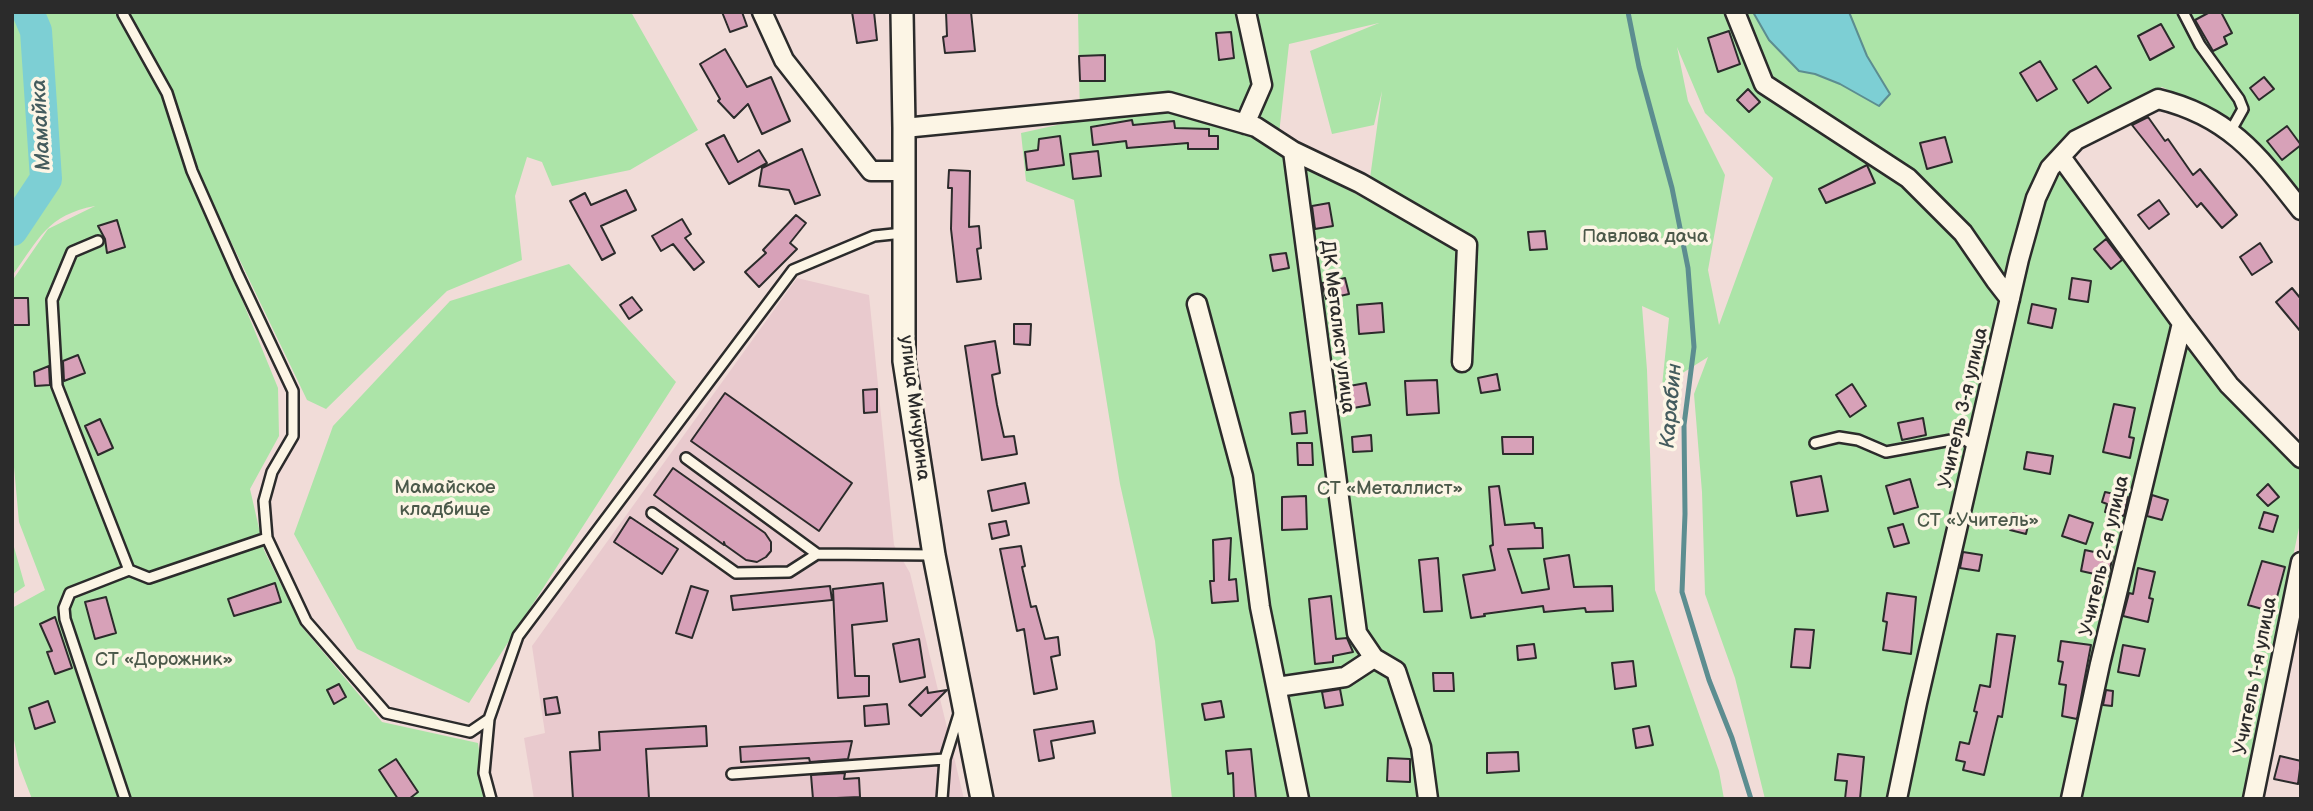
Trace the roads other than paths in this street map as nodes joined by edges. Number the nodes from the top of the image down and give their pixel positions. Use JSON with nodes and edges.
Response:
{"nodes":[{"id":1,"x":762,"y":12,"type":"edge"},
{"id":2,"x":902,"y":12,"type":"edge"},
{"id":3,"x":1246,"y":12,"type":"edge"},
{"id":4,"x":1735,"y":12,"type":"edge"},
{"id":5,"x":2183,"y":12,"type":"edge"},
{"id":6,"x":123,"y":14,"type":"dead end"},
{"id":7,"x":1245,"y":124,"type":"junction"},
{"id":8,"x":904,"y":128,"type":"junction"},
{"id":9,"x":2230,"y":132,"type":"junction"},
{"id":10,"x":1293,"y":151,"type":"junction"},
{"id":11,"x":2061,"y":157,"type":"junction"},
{"id":12,"x":904,"y":171,"type":"junction"},
{"id":13,"x":2301,"y":210,"type":"edge"},
{"id":14,"x":903,"y":233,"type":"junction"},
{"id":15,"x":99,"y":241,"type":"dead end"},
{"id":16,"x":2010,"y":299,"type":"junction"},
{"id":17,"x":1197,"y":304,"type":"dead end"},
{"id":18,"x":2182,"y":323,"type":"junction"},
{"id":19,"x":1462,"y":362,"type":"dead end"},
{"id":20,"x":1815,"y":443,"type":"dead end"},
{"id":21,"x":1976,"y":447,"type":"junction"},
{"id":22,"x":686,"y":458,"type":"dead end"},
{"id":23,"x":2301,"y":458,"type":"edge"},
{"id":24,"x":652,"y":513,"type":"dead end"},
{"id":25,"x":267,"y":538,"type":"junction"},
{"id":26,"x":817,"y":554,"type":"junction"},
{"id":27,"x":934,"y":555,"type":"junction"},
{"id":28,"x":2301,"y":562,"type":"edge"},
{"id":29,"x":129,"y":570,"type":"junction"},
{"id":30,"x":1374,"y":658,"type":"junction"},
{"id":31,"x":1277,"y":687,"type":"junction"},
{"id":32,"x":964,"y":699,"type":"junction"},
{"id":33,"x":489,"y":719,"type":"junction"},
{"id":34,"x":945,"y":759,"type":"junction"},
{"id":35,"x":732,"y":774,"type":"dead end"},
{"id":36,"x":125,"y":799,"type":"edge"},
{"id":37,"x":491,"y":799,"type":"edge"},
{"id":38,"x":942,"y":799,"type":"edge"},
{"id":39,"x":982,"y":799,"type":"edge"},
{"id":40,"x":1299,"y":799,"type":"edge"},
{"id":41,"x":1428,"y":799,"type":"edge"},
{"id":42,"x":1897,"y":799,"type":"edge"},
{"id":43,"x":2071,"y":799,"type":"edge"},
{"id":44,"x":2253,"y":799,"type":"edge"}],
"edges":[{"from":1,"to":12,"type":"street"},
{"from":2,"to":8,"type":"street","name":"улица Мичурина"},
{"from":3,"to":7,"type":"street"},
{"from":4,"to":16,"type":"street"},
{"from":5,"to":9,"type":"lane"},
{"from":6,"to":25,"type":"lane"},
{"from":7,"to":8,"type":"street"},
{"from":7,"to":10,"type":"street"},
{"from":8,"to":12,"type":"street","name":"улица Мичурина"},
{"from":9,"to":11,"type":"street","name":"Учитель 3-я улица"},
{"from":9,"to":13,"type":"street","name":"Учитель 3-я улица"},
{"from":10,"to":19,"type":"street"},
{"from":10,"to":30,"type":"street","name":"ДК Металист улица"},
{"from":11,"to":16,"type":"street","name":"Учитель 3-я улица"},
{"from":11,"to":18,"type":"street"},
{"from":12,"to":14,"type":"street","name":"улица Мичурина"},
{"from":14,"to":27,"type":"street","name":"улица Мичурина"},
{"from":14,"to":33,"type":"lane"},
{"from":15,"to":29,"type":"lane"},
{"from":16,"to":21,"type":"street","name":"Учитель 3-я улица"},
{"from":17,"to":31,"type":"street"},
{"from":18,"to":23,"type":"street"},
{"from":18,"to":43,"type":"street","name":"Учитель 2-я улица"},
{"from":20,"to":21,"type":"lane"},
{"from":21,"to":42,"type":"street","name":"Учитель 3-я улица"},
{"from":22,"to":26,"type":"lane"},
{"from":24,"to":26,"type":"lane"},
{"from":25,"to":29,"type":"lane"},
{"from":25,"to":33,"type":"lane"},
{"from":26,"to":27,"type":"lane"},
{"from":27,"to":32,"type":"street","name":"улица Мичурина"},
{"from":28,"to":44,"type":"street","name":"Учитель 1-я улица"},
{"from":29,"to":36,"type":"lane"},
{"from":30,"to":31,"type":"street"},
{"from":30,"to":41,"type":"street","name":"ДК Металист улица"},
{"from":31,"to":40,"type":"street"},
{"from":32,"to":34,"type":"lane"},
{"from":32,"to":39,"type":"street","name":"улица Мичурина"},
{"from":33,"to":37,"type":"lane"},
{"from":34,"to":35,"type":"lane"},
{"from":34,"to":38,"type":"lane"}]}
